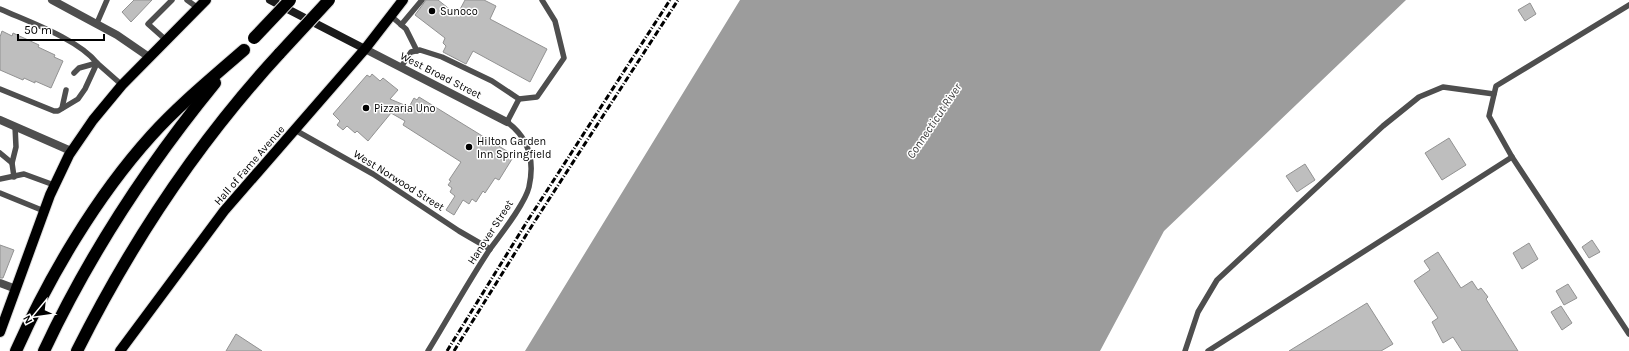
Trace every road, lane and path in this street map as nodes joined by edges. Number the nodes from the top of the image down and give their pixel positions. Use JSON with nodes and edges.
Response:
{"nodes":[{"id":1,"x":52,"y":0,"type":"edge"},
{"id":2,"x":107,"y":0,"type":"edge"},
{"id":3,"x":172,"y":0,"type":"edge"},
{"id":4,"x":187,"y":0,"type":"edge"},
{"id":5,"x":206,"y":0,"type":"edge"},
{"id":6,"x":270,"y":0,"type":"edge"},
{"id":7,"x":290,"y":0,"type":"edge"},
{"id":8,"x":329,"y":0,"type":"edge"},
{"id":9,"x":404,"y":0,"type":"edge"},
{"id":10,"x":422,"y":0,"type":"edge"},
{"id":11,"x":542,"y":0,"type":"edge"},
{"id":12,"x":1629,"y":5,"type":"edge"},
{"id":13,"x":198,"y":8,"type":"junction"},
{"id":14,"x":0,"y":9,"type":"edge"},
{"id":15,"x":391,"y":16,"type":"junction"},
{"id":16,"x":96,"y":23,"type":"junction"},
{"id":17,"x":401,"y":25,"type":"junction"},
{"id":18,"x":166,"y":40,"type":"junction"},
{"id":19,"x":365,"y":49,"type":"junction"},
{"id":20,"x":244,"y":50,"type":"junction"},
{"id":21,"x":417,"y":51,"type":"junction"},
{"id":22,"x":149,"y":57,"type":"junction"},
{"id":23,"x":97,"y":63,"type":"junction"},
{"id":24,"x":401,"y":67,"type":"junction"},
{"id":25,"x":74,"y":72,"type":"dead end"},
{"id":26,"x":122,"y":85,"type":"junction"},
{"id":27,"x":0,"y":89,"type":"edge"},
{"id":28,"x":66,"y":90,"type":"dead end"},
{"id":29,"x":1494,"y":94,"type":"junction"},
{"id":30,"x":519,"y":99,"type":"junction"},
{"id":31,"x":62,"y":108,"type":"junction"},
{"id":32,"x":0,"y":120,"type":"edge"},
{"id":33,"x":507,"y":122,"type":"junction"},
{"id":34,"x":15,"y":126,"type":"junction"},
{"id":35,"x":295,"y":130,"type":"junction"},
{"id":36,"x":71,"y":151,"type":"junction"},
{"id":37,"x":0,"y":153,"type":"edge"},
{"id":38,"x":1512,"y":157,"type":"junction"},
{"id":39,"x":12,"y":163,"type":"junction"},
{"id":40,"x":14,"y":177,"type":"junction"},
{"id":41,"x":0,"y":179,"type":"edge"},
{"id":42,"x":54,"y":185,"type":"junction"},
{"id":43,"x":0,"y":193,"type":"edge"},
{"id":44,"x":44,"y":211,"type":"junction"},
{"id":45,"x":490,"y":249,"type":"junction"},
{"id":46,"x":115,"y":278,"type":"junction"},
{"id":47,"x":0,"y":283,"type":"edge"},
{"id":48,"x":16,"y":289,"type":"junction"},
{"id":49,"x":0,"y":332,"type":"edge"},
{"id":50,"x":1629,"y":334,"type":"edge"},
{"id":51,"x":16,"y":351,"type":"edge"},
{"id":52,"x":44,"y":351,"type":"edge"},
{"id":53,"x":76,"y":351,"type":"edge"},
{"id":54,"x":86,"y":351,"type":"edge"},
{"id":55,"x":120,"y":351,"type":"edge"},
{"id":56,"x":428,"y":351,"type":"edge"},
{"id":57,"x":1185,"y":351,"type":"edge"},
{"id":58,"x":1208,"y":351,"type":"edge"}],
"edges":[{"from":1,"to":16,"type":"street"},
{"from":2,"to":16,"type":"lane"},
{"from":3,"to":18,"type":"lane"},
{"from":4,"to":13,"type":"lane"},
{"from":5,"to":13,"type":"main road"},
{"from":6,"to":19,"type":"main road"},
{"from":7,"to":20,"type":"highway","bridge":true},
{"from":8,"to":46,"type":"highway","bridge":true},
{"from":9,"to":15,"type":"main road","name":"Hall of Fame Avenue"},
{"from":10,"to":17,"type":"lane"},
{"from":11,"to":30,"type":"lane"},
{"from":12,"to":29,"type":"lane"},
{"from":13,"to":18,"type":"main road"},
{"from":14,"to":23,"type":"lane"},
{"from":15,"to":17,"type":"lane"},
{"from":15,"to":19,"type":"main road","name":"Hall of Fame Avenue"},
{"from":16,"to":22,"type":"street"},
{"from":17,"to":21,"type":"lane"},
{"from":18,"to":22,"type":"main road"},
{"from":19,"to":24,"type":"street","name":"West Broad Street"},
{"from":19,"to":35,"type":"main road","name":"Hall of Fame Avenue"},
{"from":20,"to":51,"type":"highway"},
{"from":20,"to":52,"type":"highway"},
{"from":21,"to":24,"type":"lane"},
{"from":21,"to":30,"type":"lane"},
{"from":22,"to":26,"type":"main road"},
{"from":23,"to":25,"type":"lane"},
{"from":23,"to":26,"type":"lane"},
{"from":23,"to":31,"type":"lane"},
{"from":24,"to":33,"type":"street","name":"West Broad Street"},
{"from":26,"to":36,"type":"main road"},
{"from":27,"to":31,"type":"lane"},
{"from":28,"to":31,"type":"lane"},
{"from":29,"to":38,"type":"lane"},
{"from":29,"to":57,"type":"lane"},
{"from":30,"to":33,"type":"lane"},
{"from":32,"to":34,"type":"street"},
{"from":33,"to":45,"type":"lane","name":"Hanover Street"},
{"from":34,"to":36,"type":"street"},
{"from":34,"to":39,"type":"lane"},
{"from":35,"to":45,"type":"lane","name":"West Norwood Street"},
{"from":35,"to":55,"type":"main road","name":"Hall of Fame Avenue"},
{"from":36,"to":42,"type":"main road"},
{"from":37,"to":39,"type":"lane"},
{"from":38,"to":50,"type":"lane"},
{"from":38,"to":58,"type":"lane"},
{"from":39,"to":40,"type":"lane"},
{"from":40,"to":41,"type":"lane"},
{"from":40,"to":42,"type":"lane"},
{"from":42,"to":44,"type":"main road"},
{"from":43,"to":44,"type":"lane"},
{"from":44,"to":48,"type":"main road"},
{"from":45,"to":56,"type":"lane","name":"Hanover Street"},
{"from":46,"to":53,"type":"highway"},
{"from":46,"to":54,"type":"highway"},
{"from":47,"to":48,"type":"street"},
{"from":48,"to":49,"type":"main road"}]}
